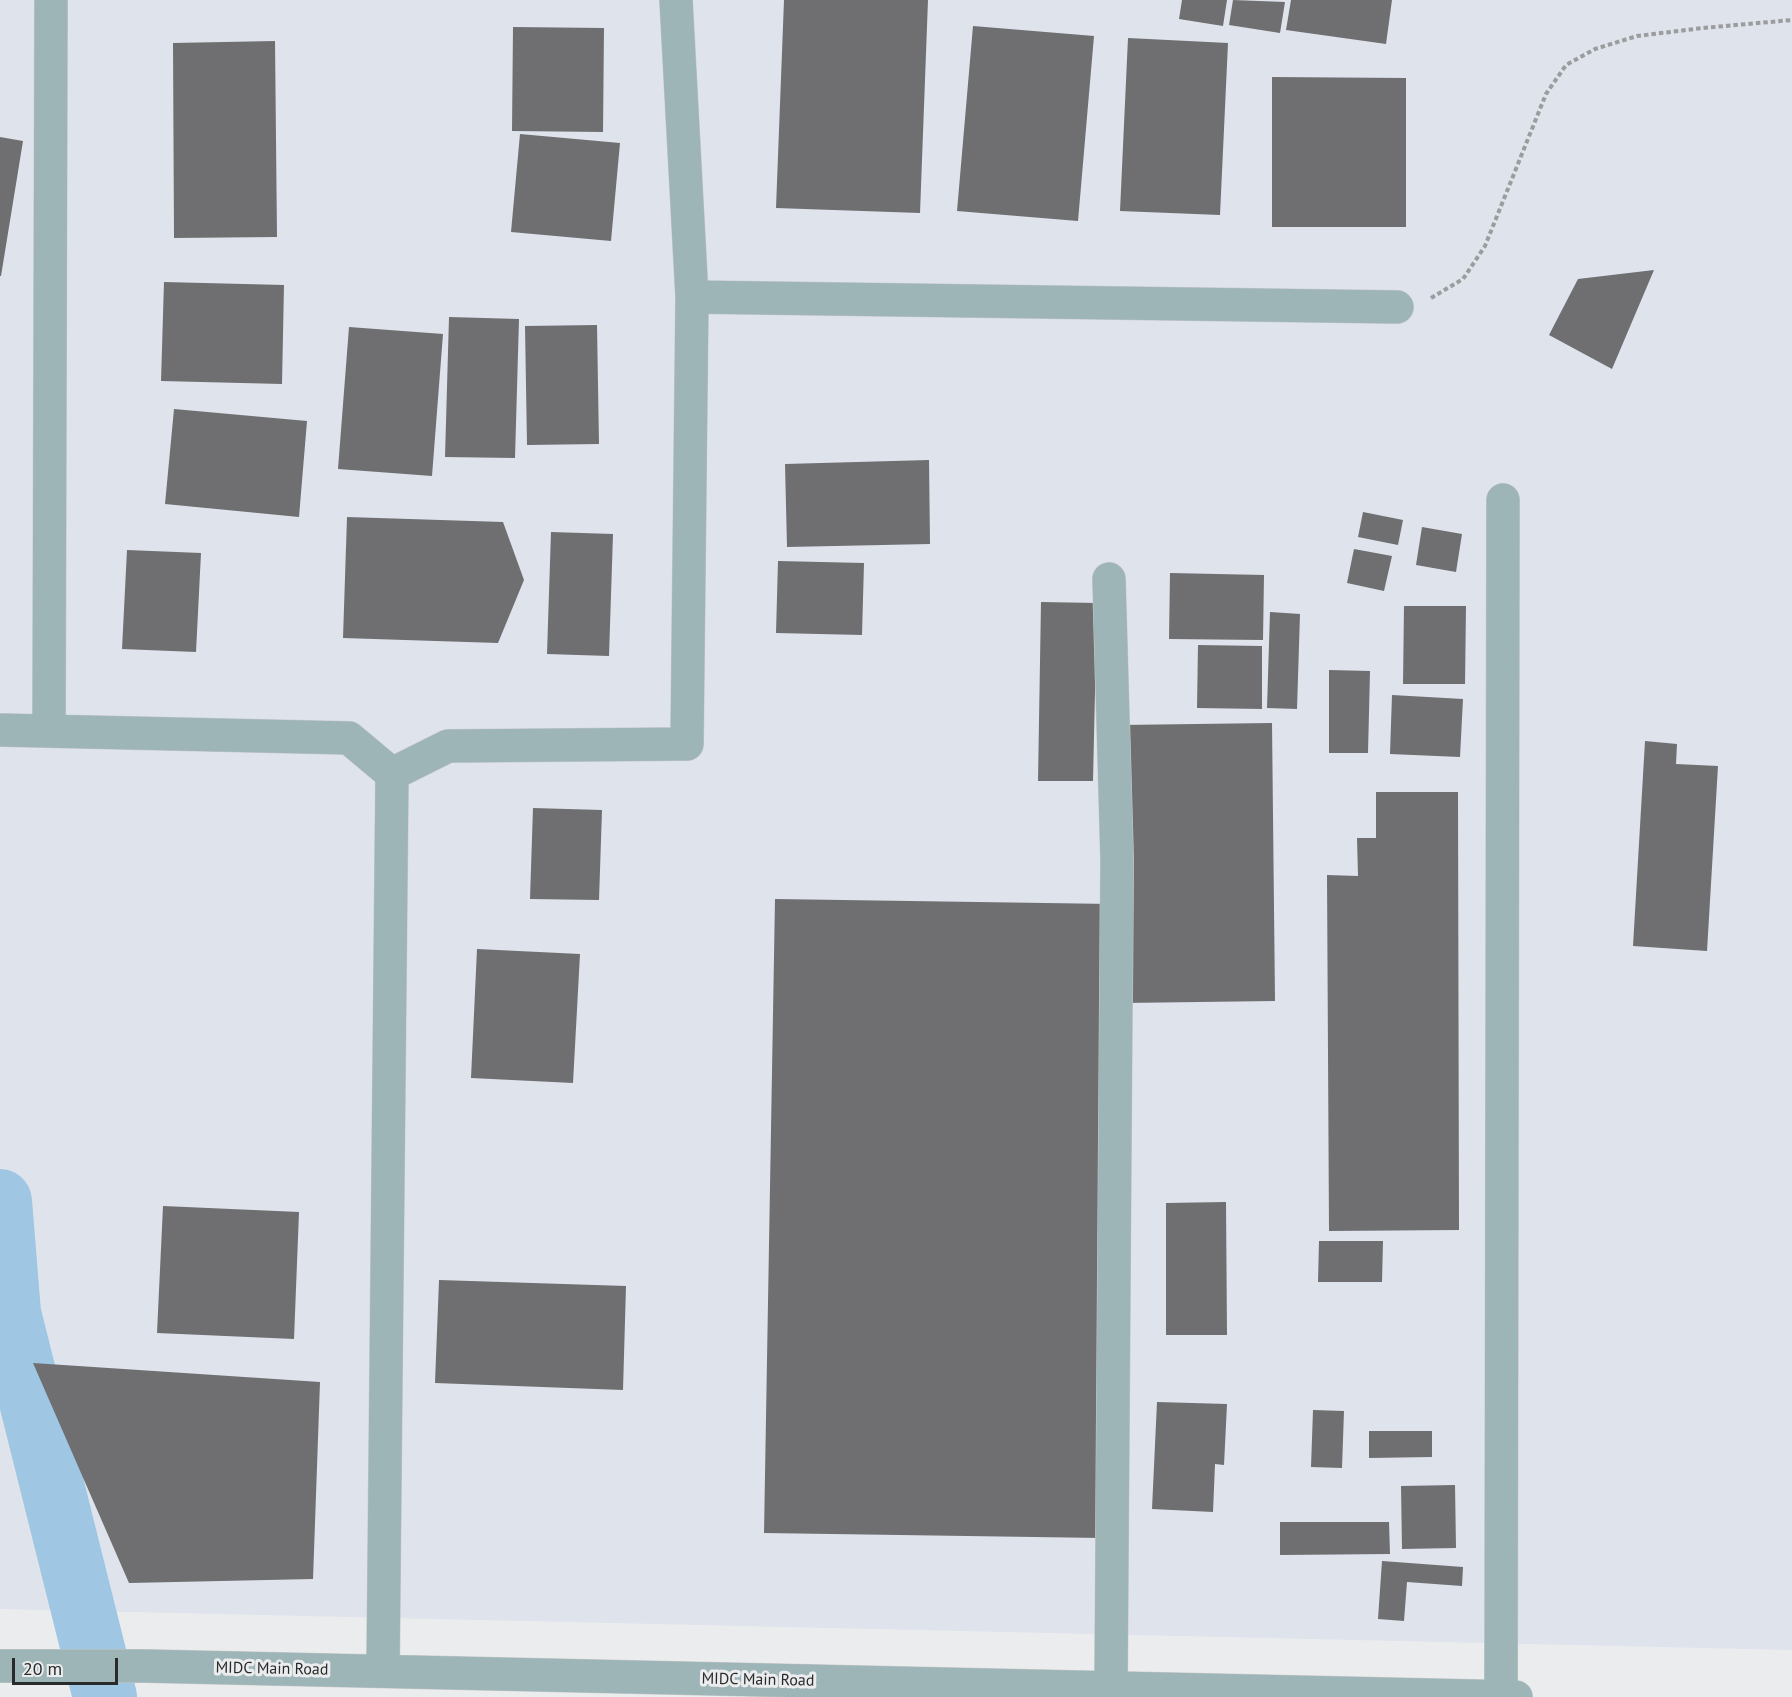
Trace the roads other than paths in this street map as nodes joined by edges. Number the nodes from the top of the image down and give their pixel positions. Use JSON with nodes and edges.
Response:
{"nodes":[{"id":1,"x":51,"y":0,"type":"edge"},
{"id":2,"x":676,"y":0,"type":"edge"},
{"id":3,"x":692,"y":297,"type":"junction"},
{"id":4,"x":1397,"y":307,"type":"road end"},
{"id":5,"x":1503,"y":500,"type":"dead end"},
{"id":6,"x":1109,"y":579,"type":"dead end"},
{"id":7,"x":0,"y":730,"type":"edge"},
{"id":8,"x":49,"y":731,"type":"junction"},
{"id":9,"x":392,"y":774,"type":"junction"},
{"id":10,"x":9,"y":1666,"type":"edge"},
{"id":11,"x":383,"y":1671,"type":"junction"},
{"id":12,"x":1112,"y":1688,"type":"junction"},
{"id":13,"x":1501,"y":1697,"type":"edge"},
{"id":14,"x":1516,"y":1697,"type":"edge"}],
"edges":[{"from":1,"to":8,"type":"street"},
{"from":2,"to":3,"type":"street"},
{"from":3,"to":4,"type":"street"},
{"from":3,"to":9,"type":"street"},
{"from":5,"to":13,"type":"street"},
{"from":6,"to":12,"type":"street"},
{"from":7,"to":8,"type":"street"},
{"from":8,"to":9,"type":"street"},
{"from":9,"to":11,"type":"street"},
{"from":10,"to":11,"type":"street","name":"MIDC Main Road"},
{"from":11,"to":12,"type":"street","name":"MIDC Main Road"},
{"from":12,"to":13,"type":"street","name":"MIDC Main Road"},
{"from":13,"to":14,"type":"street","name":"MIDC Main Road"}]}
